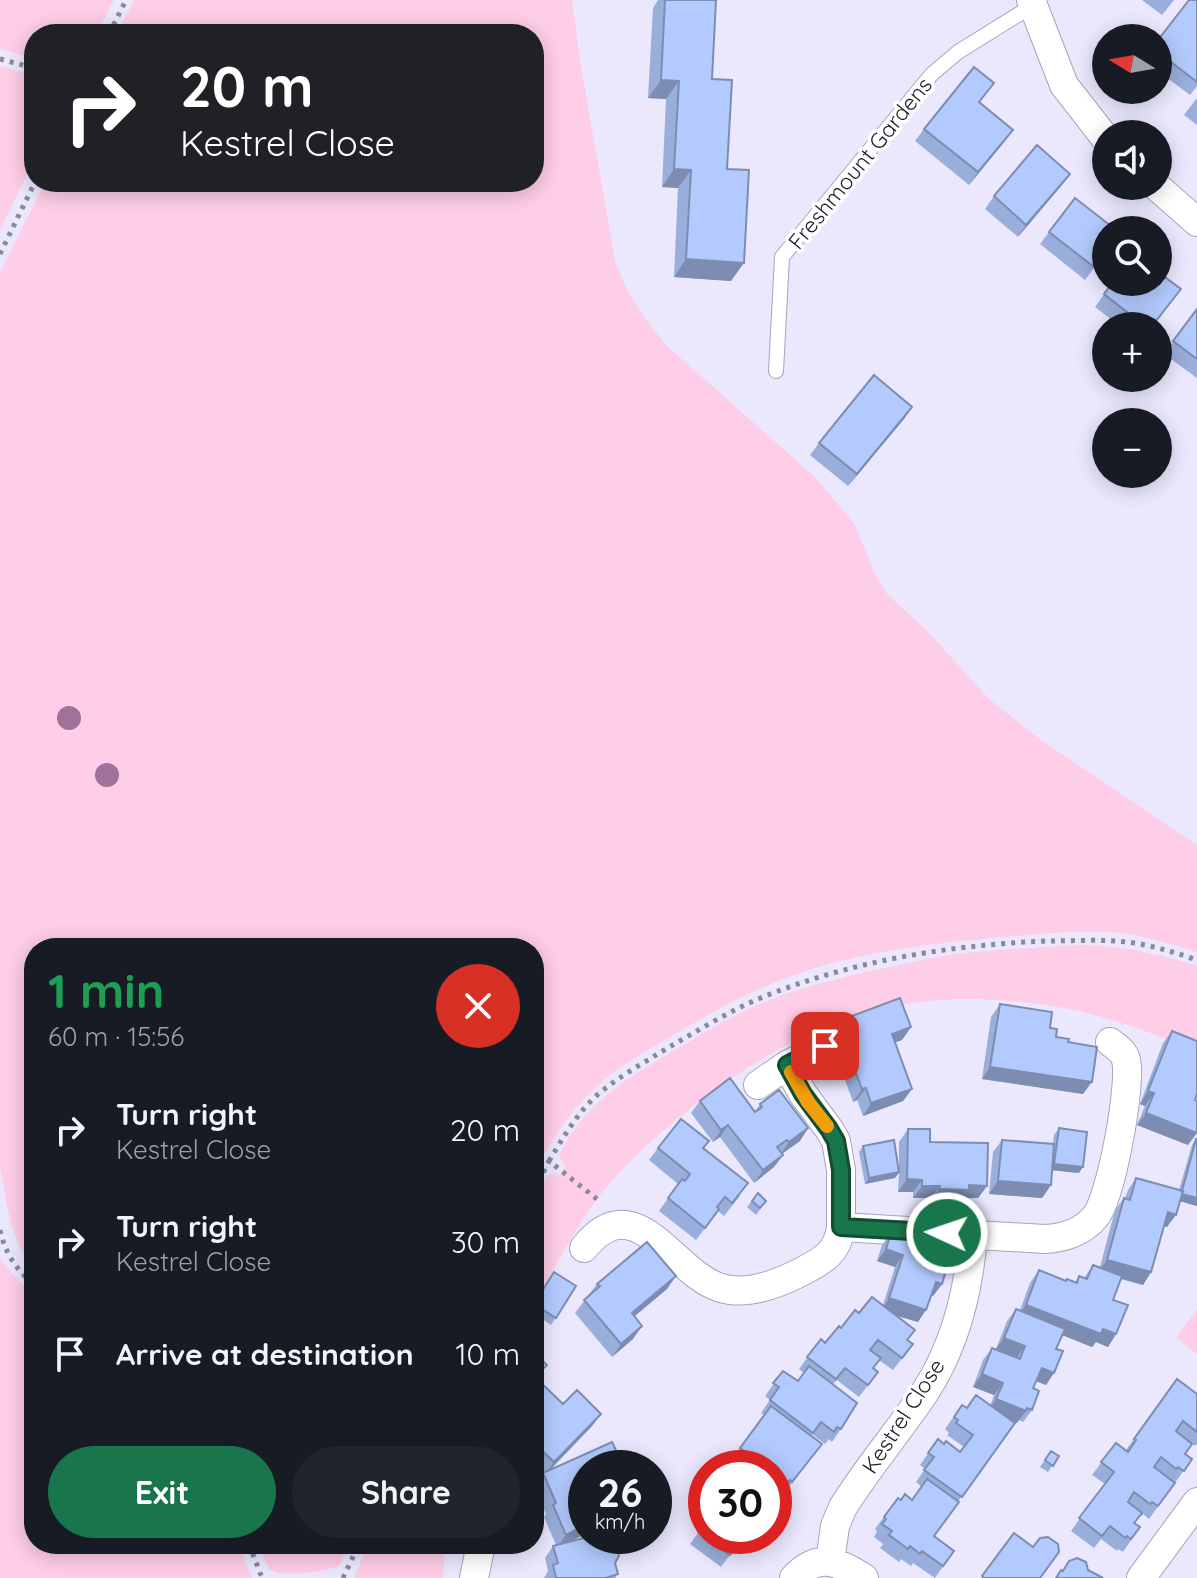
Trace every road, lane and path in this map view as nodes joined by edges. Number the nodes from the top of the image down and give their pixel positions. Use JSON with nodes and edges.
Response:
{"nodes":[{"id":1,"x":126,"y":0,"type":"edge"},
{"id":2,"x":1032,"y":3,"type":"edge"},
{"id":3,"x":114,"y":24,"type":"edge"},
{"id":4,"x":0,"y":59,"type":"edge"},
{"id":5,"x":24,"y":65,"type":"edge"},
{"id":6,"x":1092,"y":121,"type":"edge"},
{"id":7,"x":30,"y":192,"type":"edge"},
{"id":8,"x":1172,"y":200,"type":"edge"},
{"id":9,"x":1197,"y":222,"type":"edge"},
{"id":10,"x":0,"y":254,"type":"edge"},
{"id":11,"x":776,"y":371,"type":"dead end"},
{"id":12,"x":1197,"y":960,"type":"edge"},
{"id":13,"x":1110,"y":1042,"type":"dead end"},
{"id":14,"x":825,"y":1046,"type":"dead end"},
{"id":15,"x":787,"y":1065,"type":"junction"},
{"id":16,"x":758,"y":1085,"type":"dead end"},
{"id":17,"x":549,"y":1161,"type":"junction"},
{"id":18,"x":544,"y":1171,"type":"edge"},
{"id":19,"x":612,"y":1225,"type":"junction"},
{"id":20,"x":841,"y":1227,"type":"junction"},
{"id":21,"x":0,"y":1230,"type":"edge"},
{"id":22,"x":973,"y":1235,"type":"junction"},
{"id":23,"x":584,"y":1248,"type":"dead end"},
{"id":24,"x":24,"y":1275,"type":"edge"},
{"id":25,"x":1197,"y":1502,"type":"edge"},
{"id":26,"x":253,"y":1554,"type":"edge"},
{"id":27,"x":354,"y":1554,"type":"edge"},
{"id":28,"x":479,"y":1554,"type":"edge"},
{"id":29,"x":830,"y":1562,"type":"junction"},
{"id":30,"x":262,"y":1578,"type":"edge"},
{"id":31,"x":342,"y":1578,"type":"edge"},
{"id":32,"x":474,"y":1578,"type":"edge"},
{"id":33,"x":794,"y":1578,"type":"edge"},
{"id":34,"x":864,"y":1578,"type":"edge"},
{"id":35,"x":1141,"y":1578,"type":"edge"}],
"edges":[{"from":1,"to":3,"type":"path"},
{"from":2,"to":6,"type":"street"},
{"from":2,"to":11,"type":"lane","name":"Freshmount Gardens"},
{"from":4,"to":5,"type":"path"},
{"from":7,"to":10,"type":"path"},
{"from":8,"to":9,"type":"street"},
{"from":12,"to":17,"type":"path"},
{"from":13,"to":22,"type":"street"},
{"from":14,"to":15,"type":"street"},
{"from":15,"to":16,"type":"street"},
{"from":15,"to":20,"type":"street"},
{"from":17,"to":18,"type":"path"},
{"from":17,"to":19,"type":"path"},
{"from":19,"to":20,"type":"street"},
{"from":19,"to":23,"type":"street"},
{"from":20,"to":22,"type":"street"},
{"from":21,"to":24,"type":"path"},
{"from":22,"to":29,"type":"street","name":"Kestrel Close"},
{"from":25,"to":35,"type":"street"},
{"from":26,"to":30,"type":"path"},
{"from":27,"to":31,"type":"path"},
{"from":28,"to":32,"type":"street"},
{"from":29,"to":33,"type":"street"},
{"from":29,"to":34,"type":"street"}]}
